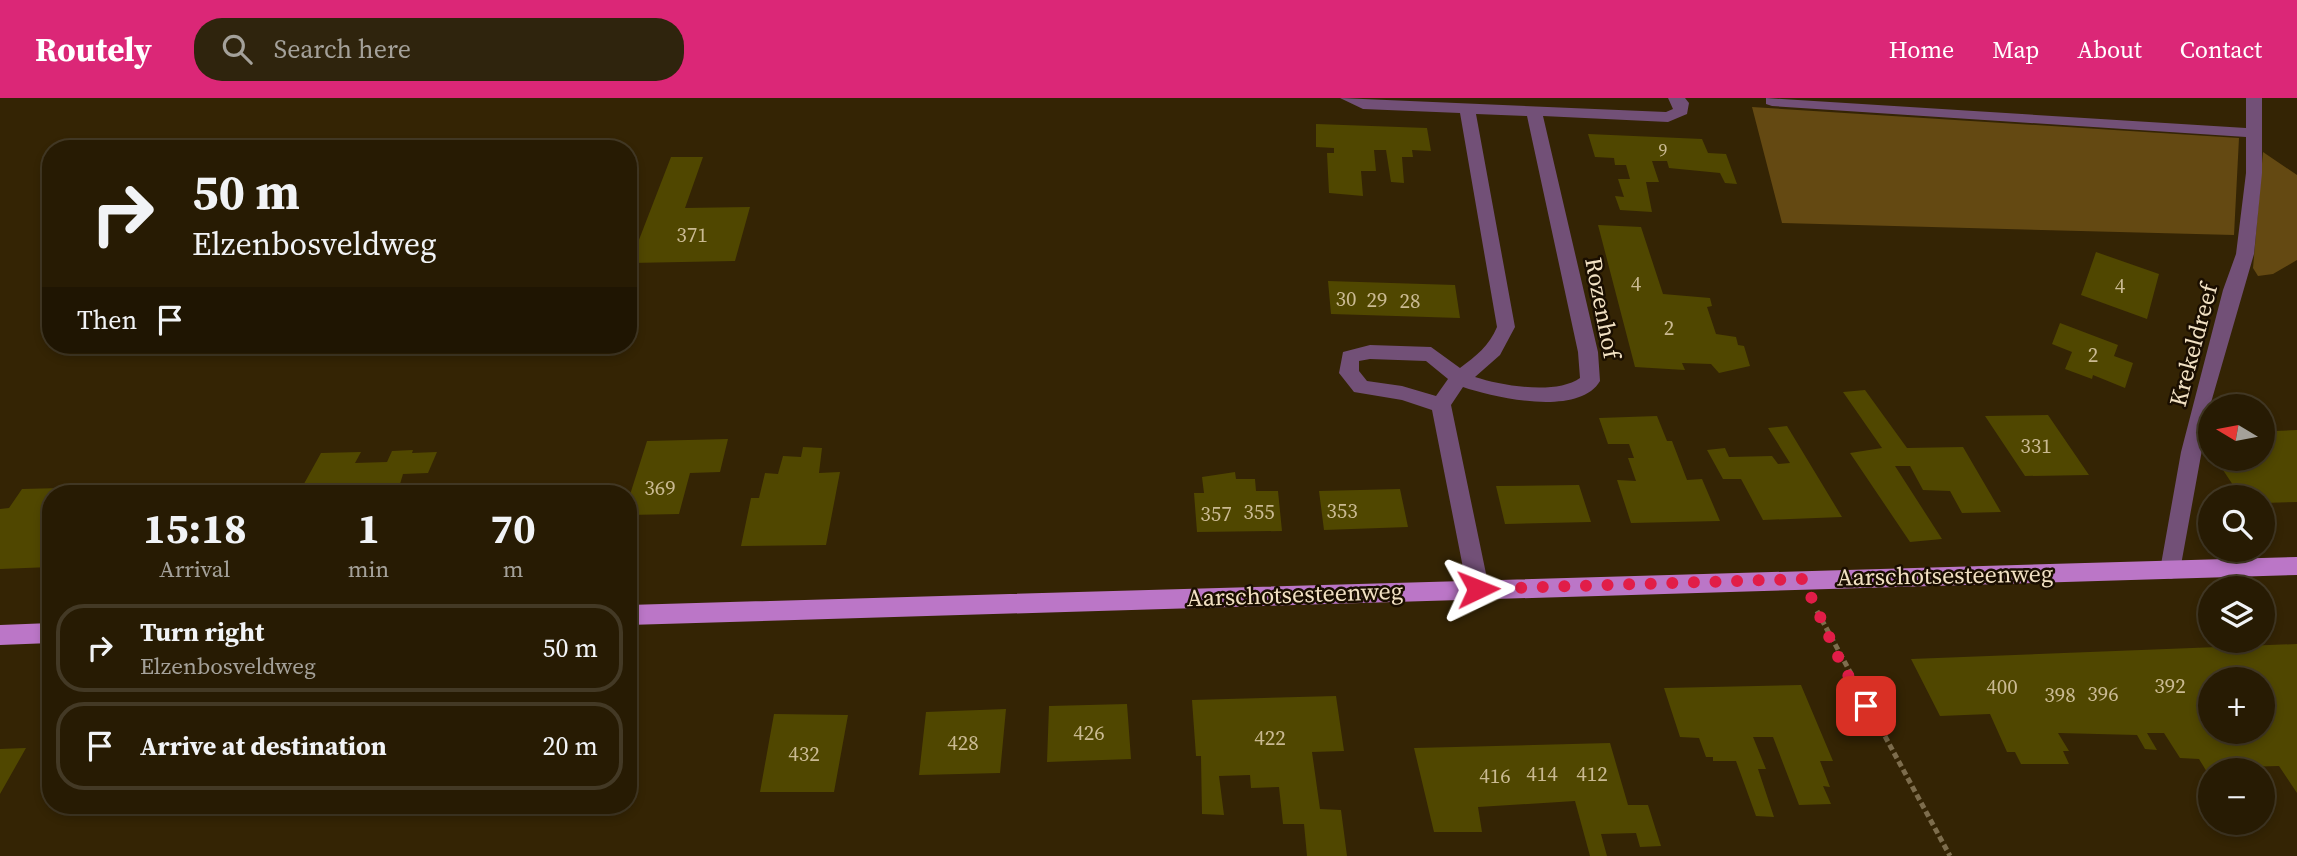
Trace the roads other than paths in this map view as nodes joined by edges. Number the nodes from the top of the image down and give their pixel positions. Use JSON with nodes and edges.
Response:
{"nodes":[{"id":1,"x":1348,"y":98,"type":"edge"},
{"id":2,"x":1676,"y":98,"type":"edge"},
{"id":3,"x":2254,"y":98,"type":"edge"},
{"id":4,"x":1772,"y":101,"type":"dead end"},
{"id":5,"x":1467,"y":109,"type":"junction"},
{"id":6,"x":1534,"y":112,"type":"junction"},
{"id":7,"x":2254,"y":133,"type":"junction"},
{"id":8,"x":1460,"y":379,"type":"junction"},
{"id":9,"x":1441,"y":405,"type":"junction"},
{"id":10,"x":2297,"y":566,"type":"edge"},
{"id":11,"x":2171,"y":570,"type":"junction"},
{"id":12,"x":1478,"y":589,"type":"junction"},
{"id":13,"x":637,"y":615,"type":"edge"},
{"id":14,"x":42,"y":633,"type":"edge"},
{"id":15,"x":0,"y":635,"type":"edge"}],
"edges":[{"from":1,"to":5,"type":"street"},
{"from":2,"to":6,"type":"street"},
{"from":3,"to":7,"type":"street","name":"Krekeldreef"},
{"from":4,"to":7,"type":"street"},
{"from":5,"to":6,"type":"street"},
{"from":5,"to":8,"type":"street"},
{"from":6,"to":8,"type":"street","name":"Rozenhof"},
{"from":7,"to":11,"type":"street","name":"Krekeldreef"},
{"from":8,"to":9,"type":"street"},
{"from":8,"to":9,"type":"street","name":"Rozenhof"},
{"from":9,"to":12,"type":"street"},
{"from":10,"to":11,"type":"main road","name":"Aarschotsesteenweg"},
{"from":11,"to":12,"type":"main road","name":"Aarschotsesteenweg"},
{"from":12,"to":13,"type":"main road","name":"Aarschotsesteenweg"},
{"from":14,"to":15,"type":"main road"}]}
